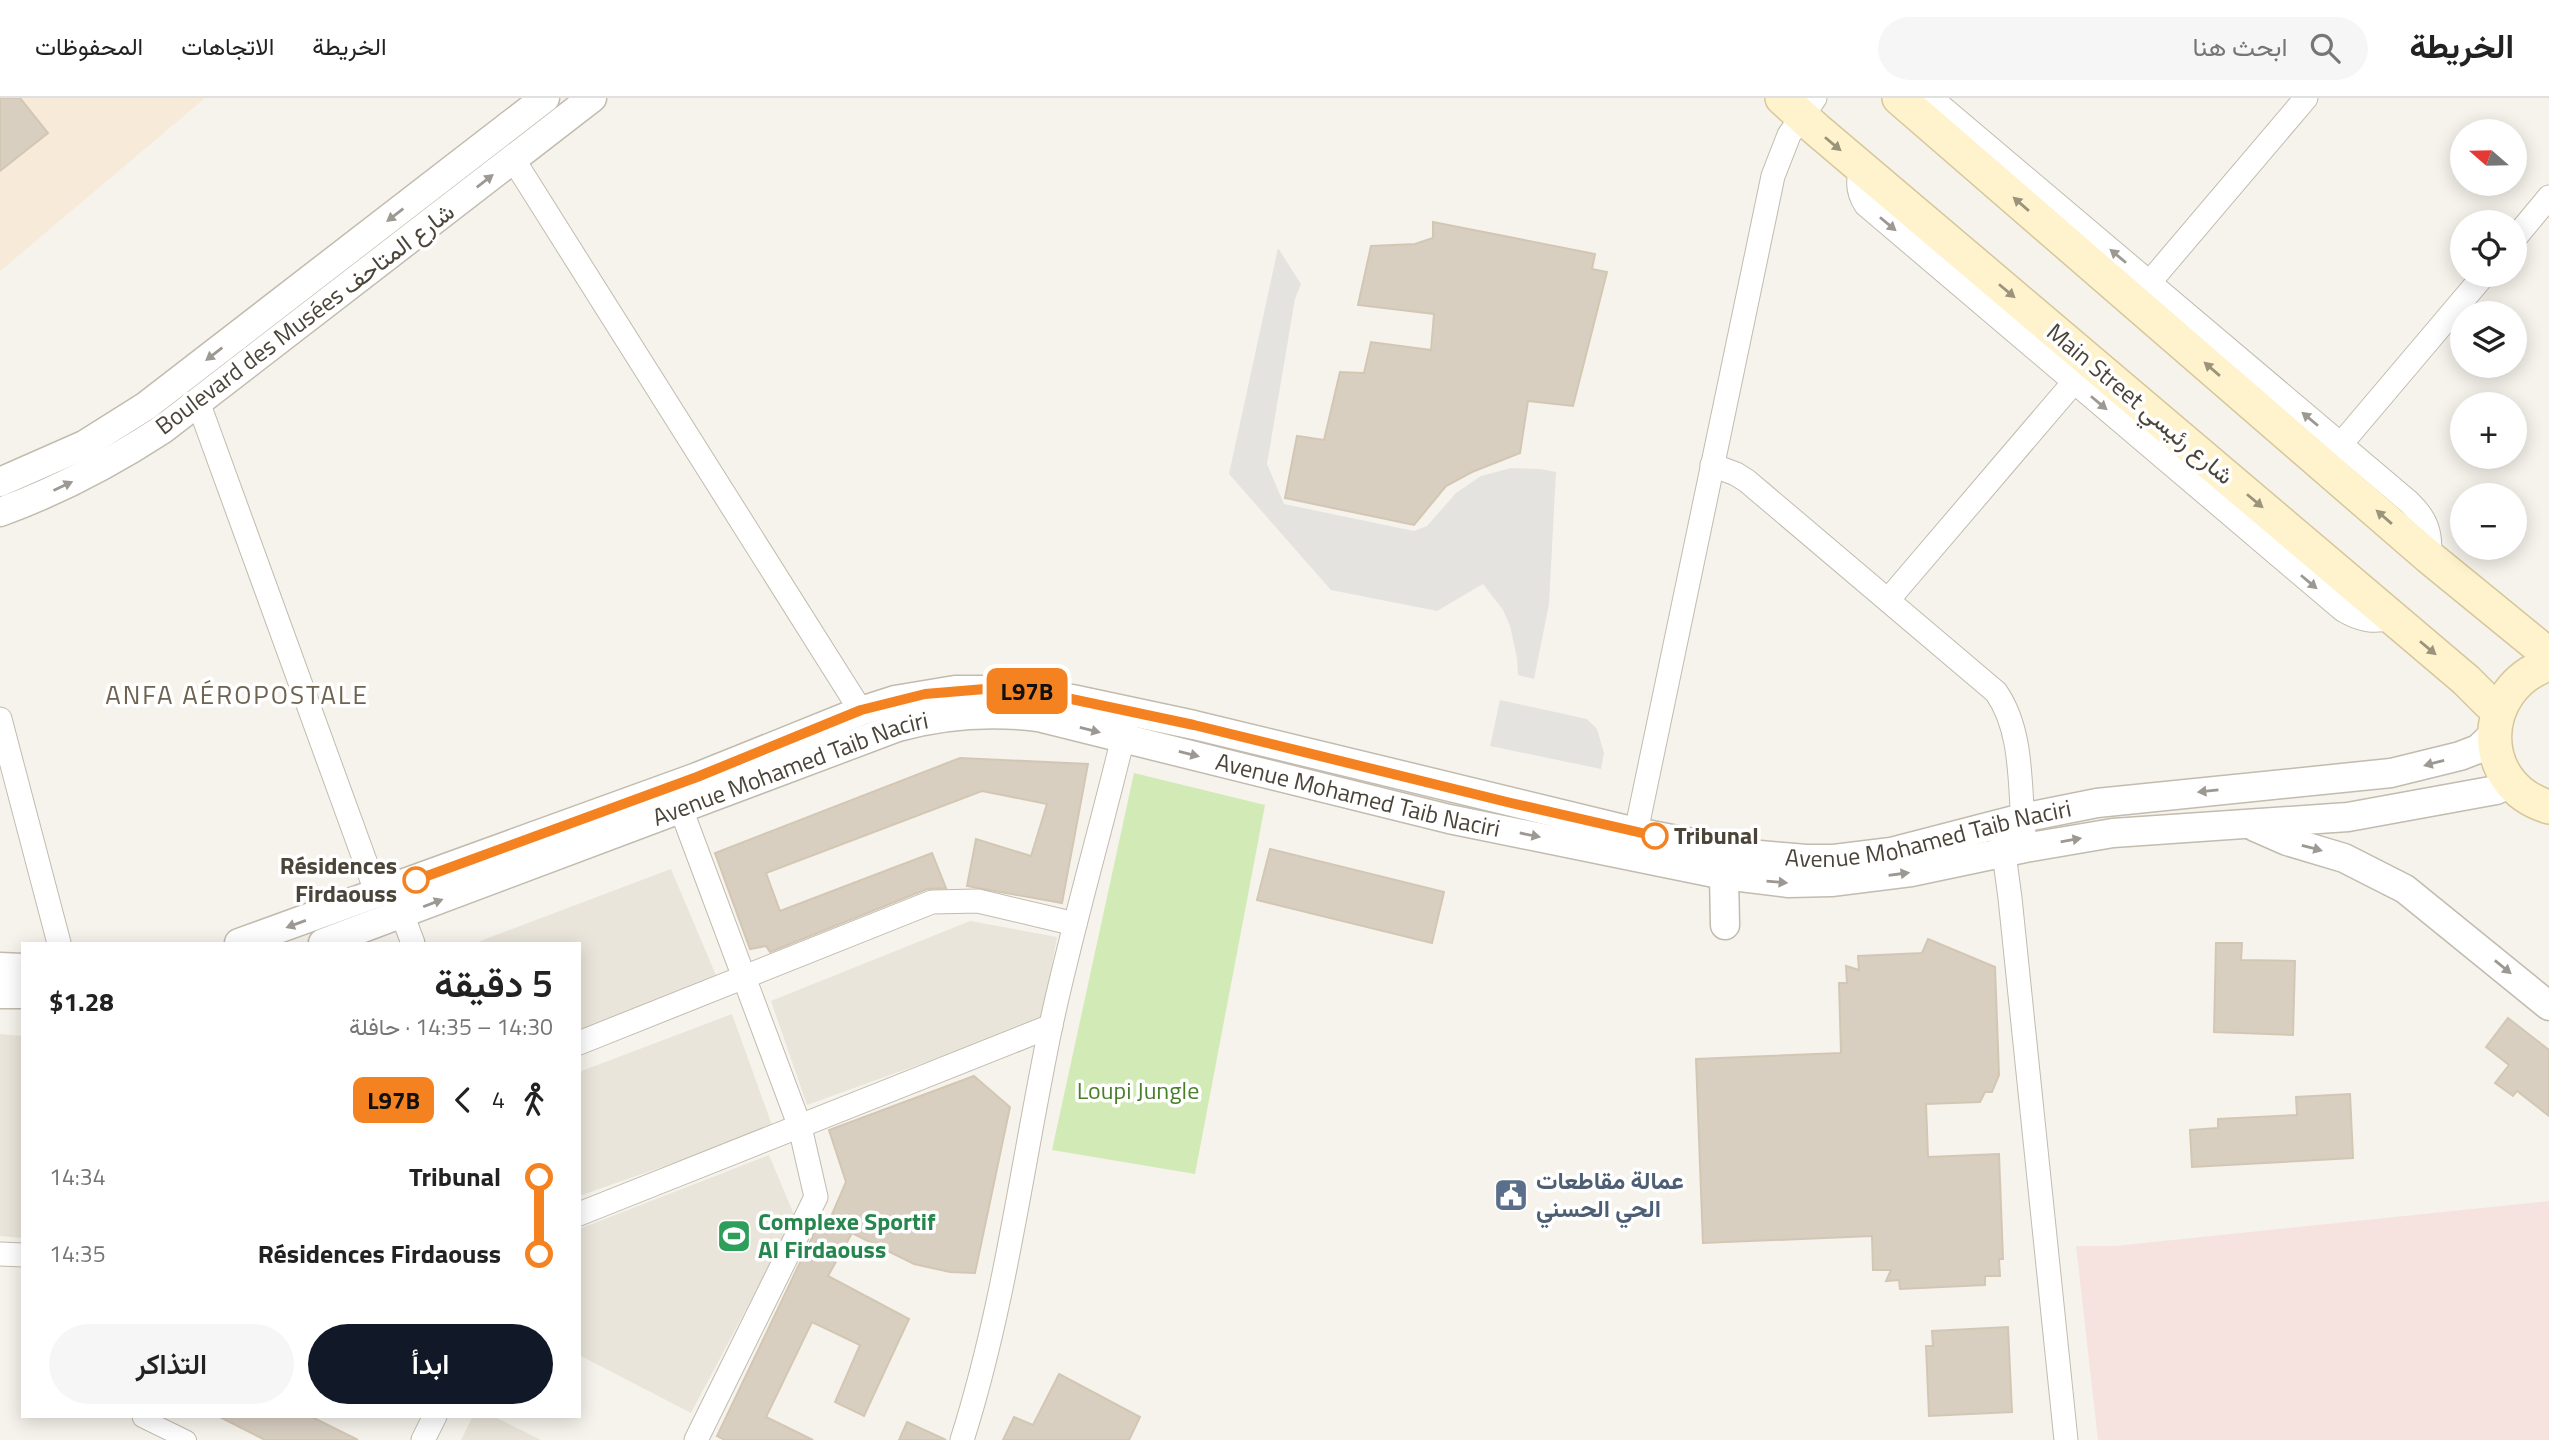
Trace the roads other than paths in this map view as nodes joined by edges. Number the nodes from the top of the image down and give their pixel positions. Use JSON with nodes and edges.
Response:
{"nodes":[{"id":1,"x":545,"y":98,"type":"edge"},
{"id":2,"x":592,"y":98,"type":"edge"},
{"id":3,"x":1899,"y":98,"type":"edge"},
{"id":4,"x":1931,"y":98,"type":"edge"},
{"id":5,"x":2306,"y":98,"type":"edge"},
{"id":6,"x":1799,"y":104,"type":"edge"},
{"id":7,"x":513,"y":159,"type":"junction"},
{"id":8,"x":1862,"y":168,"type":"junction"},
{"id":9,"x":2549,"y":197,"type":"edge"},
{"id":10,"x":2527,"y":224,"type":"edge"},
{"id":11,"x":2149,"y":283,"type":"junction"},
{"id":12,"x":2474,"y":287,"type":"edge"},
{"id":13,"x":2074,"y":382,"type":"junction"},
{"id":14,"x":198,"y":402,"type":"junction"},
{"id":15,"x":2341,"y":444,"type":"junction"},
{"id":16,"x":1712,"y":465,"type":"junction"},
{"id":17,"x":0,"y":482,"type":"edge"},
{"id":18,"x":0,"y":512,"type":"edge"},
{"id":19,"x":2429,"y":556,"type":"junction"},
{"id":20,"x":1888,"y":600,"type":"junction"},
{"id":21,"x":2392,"y":618,"type":"junction"},
{"id":22,"x":2549,"y":656,"type":"edge"},
{"id":23,"x":2549,"y":664,"type":"edge"},
{"id":24,"x":861,"y":710,"type":"junction"},
{"id":25,"x":0,"y":719,"type":"edge"},
{"id":26,"x":2497,"y":721,"type":"junction"},
{"id":27,"x":1126,"y":725,"type":"junction"},
{"id":28,"x":2511,"y":783,"type":"junction"},
{"id":29,"x":2549,"y":807,"type":"edge"},
{"id":30,"x":681,"y":809,"type":"junction"},
{"id":31,"x":2011,"y":821,"type":"junction"},
{"id":32,"x":2249,"y":824,"type":"junction"},
{"id":33,"x":1636,"y":832,"type":"junction"},
{"id":34,"x":2015,"y":850,"type":"junction"},
{"id":35,"x":1724,"y":875,"type":"junction"},
{"id":36,"x":377,"y":894,"type":"junction"},
{"id":37,"x":402,"y":914,"type":"junction"},
{"id":38,"x":1074,"y":924,"type":"junction"},
{"id":39,"x":1725,"y":925,"type":"dead end"},
{"id":40,"x":60,"y":942,"type":"edge"},
{"id":41,"x":242,"y":942,"type":"edge"},
{"id":42,"x":326,"y":942,"type":"edge"},
{"id":43,"x":412,"y":942,"type":"edge"},
{"id":44,"x":0,"y":967,"type":"edge"},
{"id":45,"x":21,"y":968,"type":"edge"},
{"id":46,"x":744,"y":979,"type":"junction"},
{"id":47,"x":0,"y":994,"type":"edge"},
{"id":48,"x":21,"y":994,"type":"edge"},
{"id":49,"x":2549,"y":1006,"type":"edge"},
{"id":50,"x":1051,"y":1026,"type":"junction"},
{"id":51,"x":581,"y":1042,"type":"edge"},
{"id":52,"x":800,"y":1127,"type":"junction"},
{"id":53,"x":581,"y":1213,"type":"edge"},
{"id":54,"x":0,"y":1254,"type":"edge"},
{"id":55,"x":21,"y":1255,"type":"edge"},
{"id":56,"x":142,"y":1418,"type":"dead end"},
{"id":57,"x":434,"y":1418,"type":"edge"},
{"id":58,"x":187,"y":1440,"type":"edge"},
{"id":59,"x":423,"y":1440,"type":"edge"},
{"id":60,"x":696,"y":1440,"type":"edge"},
{"id":61,"x":962,"y":1440,"type":"edge"},
{"id":62,"x":2066,"y":1440,"type":"edge"}],
"edges":[{"from":1,"to":17,"type":"street","name":"Boulevard des Musées شارع المتاحف","one_way":true},
{"from":2,"to":7,"type":"street","name":"Boulevard des Musées شارع المتاحف"},
{"from":19,"to":3,"type":"main road","one_way":true},
{"from":11,"to":4,"type":"street","one_way":true},
{"from":5,"to":11,"type":"street"},
{"from":6,"to":8,"type":"main road","name":"Main Street شارع رئيسي","one_way":true},
{"from":6,"to":16,"type":"street"},
{"from":14,"to":7,"type":"street","name":"Boulevard des Musées شارع المتاحف","one_way":true},
{"from":7,"to":24,"type":"street"},
{"from":8,"to":13,"type":"street","one_way":true},
{"from":8,"to":21,"type":"main road","name":"Main Street شارع رئيسي","one_way":true},
{"from":9,"to":10,"type":"street"},
{"from":15,"to":11,"type":"street","one_way":true},
{"from":12,"to":15,"type":"street"},
{"from":13,"to":20,"type":"street"},
{"from":13,"to":21,"type":"street","one_way":true},
{"from":18,"to":14,"type":"street","name":"Boulevard des Musées شارع المتاحف","one_way":true},
{"from":14,"to":36,"type":"street"},
{"from":15,"to":19,"type":"street"},
{"from":16,"to":20,"type":"street"},
{"from":16,"to":33,"type":"street"},
{"from":19,"to":22,"type":"main road"},
{"from":20,"to":31,"type":"street"},
{"from":21,"to":26,"type":"main road","name":"Main Street شارع رئيسي","one_way":true},
{"from":23,"to":26,"type":"main road"},
{"from":24,"to":27,"type":"street","name":"Avenue Mohamed Taib Naciri"},
{"from":24,"to":36,"type":"street","name":"Avenue Mohamed Taib Naciri"},
{"from":25,"to":40,"type":"street"},
{"from":26,"to":28,"type":"main road"},
{"from":26,"to":31,"type":"street","name":"Avenue Mohamed Taib Naciri","one_way":true},
{"from":30,"to":27,"type":"street","name":"Avenue Mohamed Taib Naciri","one_way":true},
{"from":27,"to":33,"type":"street","name":"Avenue Mohamed Taib Naciri"},
{"from":27,"to":35,"type":"street","name":"Avenue Mohamed Taib Naciri","one_way":true},
{"from":27,"to":38,"type":"street"},
{"from":28,"to":29,"type":"main road"},
{"from":28,"to":32,"type":"street","name":"Avenue Mohamed Taib Naciri"},
{"from":37,"to":30,"type":"street","name":"Avenue Mohamed Taib Naciri","one_way":true},
{"from":30,"to":46,"type":"street"},
{"from":31,"to":33,"type":"street","name":"Avenue Mohamed Taib Naciri"},
{"from":31,"to":34,"type":"street"},
{"from":34,"to":32,"type":"street","name":"Avenue Mohamed Taib Naciri","one_way":true},
{"from":32,"to":49,"type":"street","one_way":true},
{"from":35,"to":34,"type":"street","name":"Avenue Mohamed Taib Naciri","one_way":true},
{"from":34,"to":62,"type":"street"},
{"from":35,"to":39,"type":"street"},
{"from":36,"to":41,"type":"street","name":"Avenue Mohamed Taib Naciri","one_way":true},
{"from":37,"to":42,"type":"street","name":"Avenue Mohamed Taib Naciri"},
{"from":37,"to":43,"type":"street"},
{"from":38,"to":46,"type":"street"},
{"from":38,"to":50,"type":"street"},
{"from":44,"to":45,"type":"street"},
{"from":46,"to":51,"type":"street"},
{"from":46,"to":52,"type":"street"},
{"from":47,"to":48,"type":"street"},
{"from":50,"to":52,"type":"street"},
{"from":50,"to":61,"type":"street"},
{"from":52,"to":53,"type":"street"},
{"from":52,"to":60,"type":"street"},
{"from":54,"to":55,"type":"street"},
{"from":56,"to":58,"type":"street"},
{"from":57,"to":59,"type":"street"}]}
